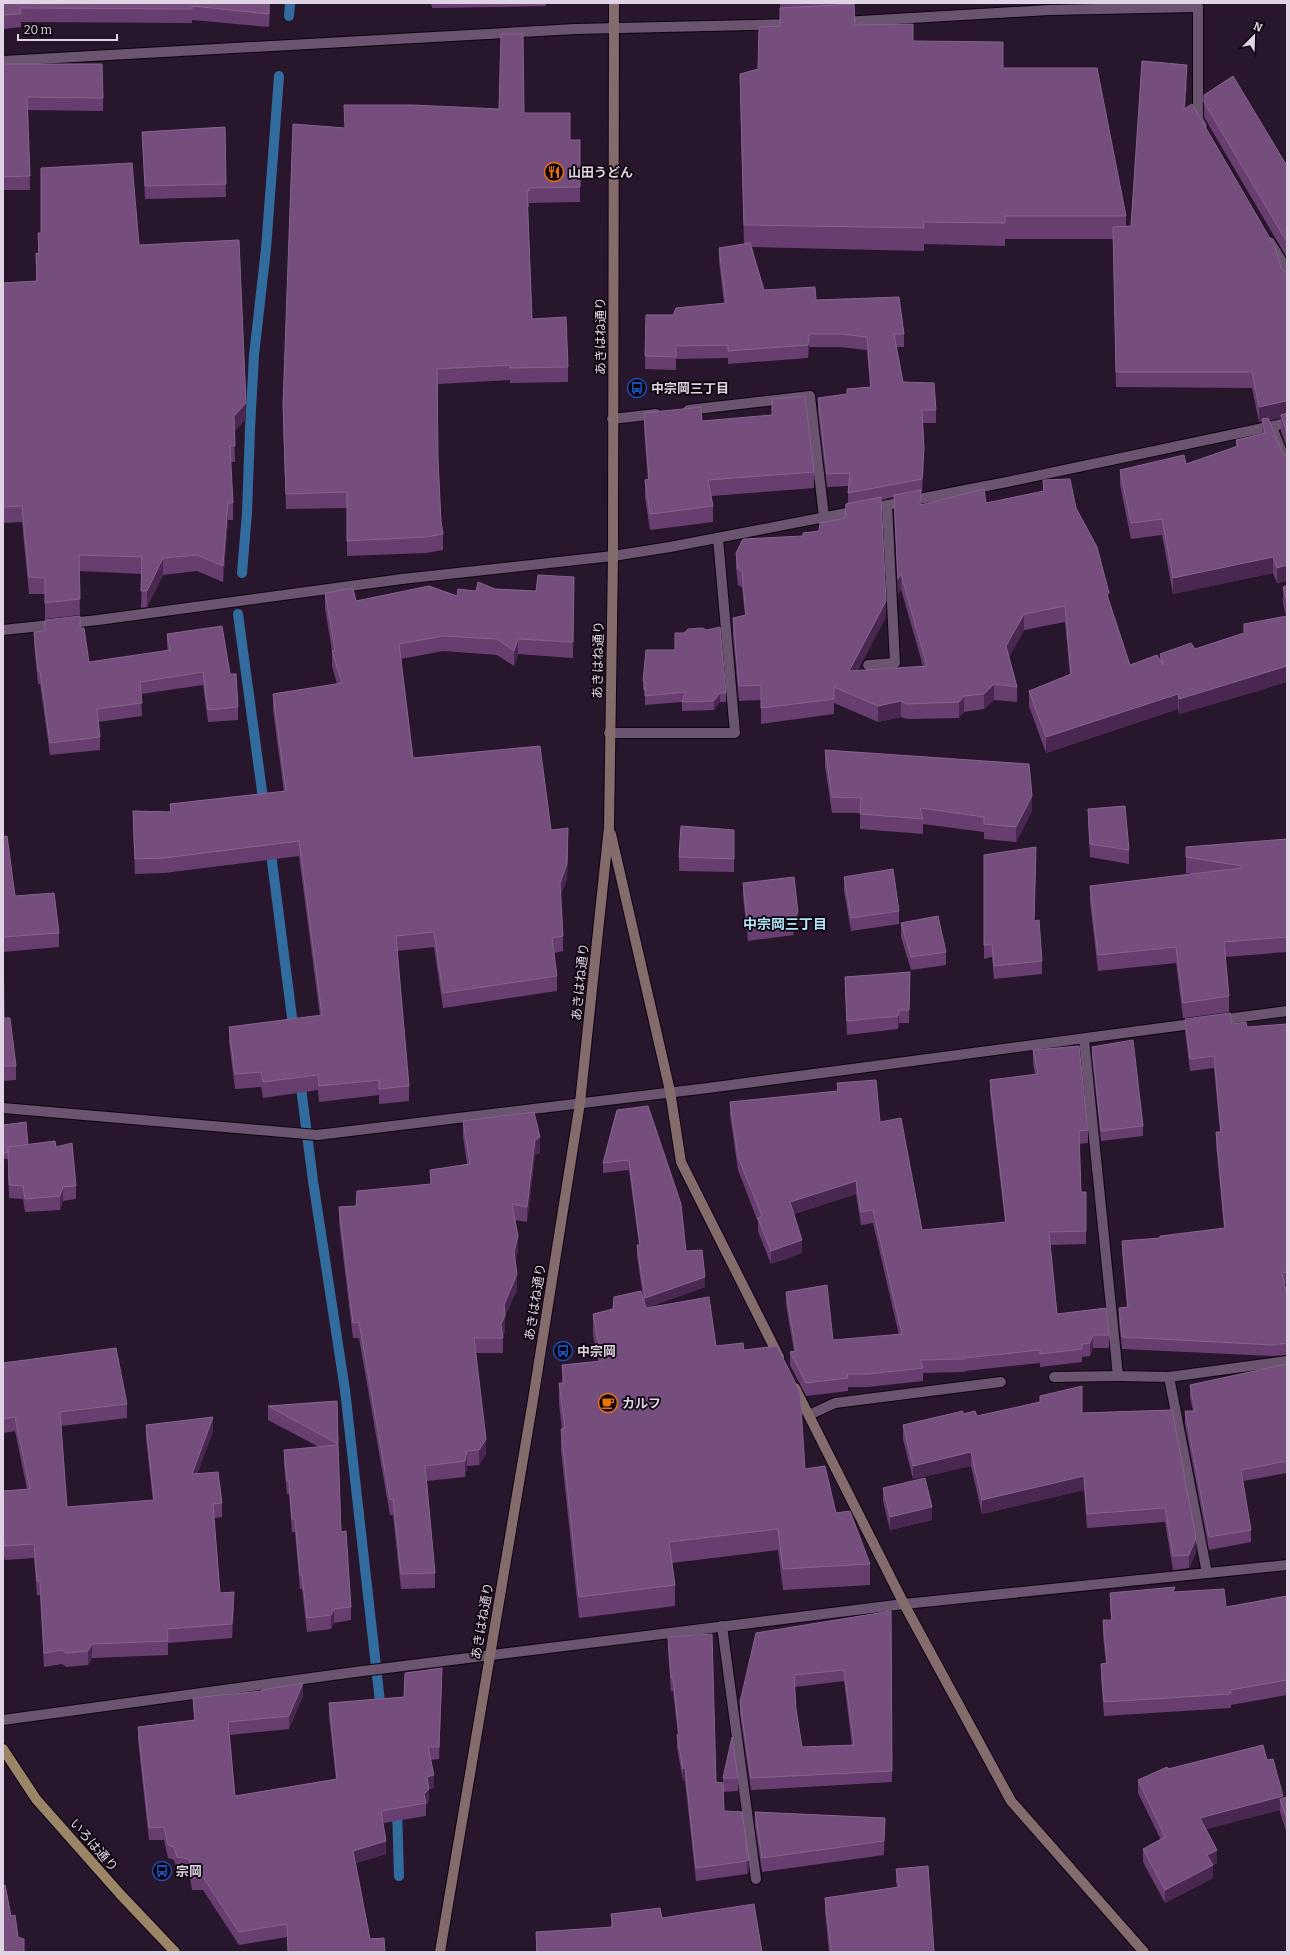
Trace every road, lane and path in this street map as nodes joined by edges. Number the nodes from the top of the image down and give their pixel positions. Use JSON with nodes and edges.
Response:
{"nodes":[{"id":1,"x":614,"y":3,"type":"edge"},
{"id":2,"x":1197,"y":5,"type":"edge"},
{"id":3,"x":1109,"y":6,"type":"edge"},
{"id":4,"x":836,"y":22,"type":"edge"},
{"id":5,"x":805,"y":24,"type":"edge"},
{"id":6,"x":613,"y":28,"type":"junction"},
{"id":7,"x":3,"y":61,"type":"edge"},
{"id":8,"x":1206,"y":132,"type":"edge"},
{"id":9,"x":1265,"y":233,"type":"edge"},
{"id":10,"x":1287,"y":282,"type":"edge"},
{"id":11,"x":612,"y":419,"type":"junction"},
{"id":12,"x":1287,"y":423,"type":"edge"},
{"id":13,"x":1272,"y":427,"type":"junction"},
{"id":14,"x":1287,"y":465,"type":"edge"},
{"id":15,"x":886,"y":505,"type":"junction"},
{"id":16,"x":824,"y":517,"type":"junction"},
{"id":17,"x":718,"y":538,"type":"junction"},
{"id":18,"x":613,"y":556,"type":"junction"},
{"id":19,"x":3,"y":630,"type":"edge"},
{"id":20,"x":868,"y":665,"type":"dead end"},
{"id":21,"x":609,"y":733,"type":"junction"},
{"id":22,"x":609,"y":826,"type":"junction"},
{"id":23,"x":1287,"y":1011,"type":"edge"},
{"id":24,"x":1084,"y":1039,"type":"junction"},
{"id":25,"x":670,"y":1091,"type":"junction"},
{"id":26,"x":580,"y":1103,"type":"junction"},
{"id":27,"x":3,"y":1108,"type":"edge"},
{"id":28,"x":1287,"y":1361,"type":"edge"},
{"id":29,"x":784,"y":1366,"type":"edge"},
{"id":30,"x":1118,"y":1376,"type":"junction"},
{"id":31,"x":1054,"y":1377,"type":"dead end"},
{"id":32,"x":1169,"y":1377,"type":"junction"},
{"id":33,"x":791,"y":1380,"type":"edge"},
{"id":34,"x":1001,"y":1382,"type":"dead end"},
{"id":35,"x":809,"y":1415,"type":"junction"},
{"id":36,"x":1287,"y":1565,"type":"edge"},
{"id":37,"x":1206,"y":1573,"type":"junction"},
{"id":38,"x":904,"y":1604,"type":"junction"},
{"id":39,"x":722,"y":1626,"type":"junction"},
{"id":40,"x":490,"y":1655,"type":"junction"},
{"id":41,"x":3,"y":1720,"type":"edge"},
{"id":42,"x":3,"y":1749,"type":"edge"},
{"id":43,"x":756,"y":1878,"type":"dead end"},
{"id":44,"x":175,"y":1952,"type":"edge"},
{"id":45,"x":440,"y":1952,"type":"edge"},
{"id":46,"x":1144,"y":1952,"type":"edge"}],
"edges":[{"from":1,"to":6,"type":"street","name":"あきはね通り"},
{"from":2,"to":3,"type":"street"},
{"from":2,"to":8,"type":"street"},
{"from":3,"to":4,"type":"street"},
{"from":5,"to":6,"type":"street"},
{"from":6,"to":7,"type":"street"},
{"from":6,"to":11,"type":"street","name":"あきはね通り"},
{"from":9,"to":10,"type":"street"},
{"from":11,"to":16,"type":"street"},
{"from":11,"to":18,"type":"street","name":"あきはね通り"},
{"from":12,"to":13,"type":"street"},
{"from":13,"to":14,"type":"street"},
{"from":13,"to":15,"type":"street"},
{"from":15,"to":16,"type":"street"},
{"from":15,"to":20,"type":"street"},
{"from":16,"to":17,"type":"street"},
{"from":17,"to":18,"type":"street"},
{"from":17,"to":21,"type":"street"},
{"from":18,"to":19,"type":"street"},
{"from":18,"to":21,"type":"street","name":"あきはね通り"},
{"from":21,"to":22,"type":"street","name":"あきはね通り"},
{"from":22,"to":25,"type":"street"},
{"from":22,"to":26,"type":"street","name":"あきはね通り"},
{"from":23,"to":24,"type":"street"},
{"from":24,"to":25,"type":"street"},
{"from":24,"to":30,"type":"street"},
{"from":25,"to":26,"type":"street"},
{"from":25,"to":29,"type":"street"},
{"from":26,"to":27,"type":"street"},
{"from":26,"to":40,"type":"street","name":"あきはね通り"},
{"from":28,"to":32,"type":"street"},
{"from":30,"to":31,"type":"street"},
{"from":30,"to":32,"type":"street"},
{"from":32,"to":37,"type":"street"},
{"from":33,"to":35,"type":"street"},
{"from":34,"to":35,"type":"street"},
{"from":35,"to":38,"type":"street"},
{"from":36,"to":37,"type":"street"},
{"from":37,"to":38,"type":"street"},
{"from":38,"to":39,"type":"street"},
{"from":38,"to":46,"type":"street"},
{"from":39,"to":40,"type":"street"},
{"from":39,"to":43,"type":"street"},
{"from":40,"to":41,"type":"street"},
{"from":40,"to":45,"type":"street","name":"あきはね通り"},
{"from":42,"to":44,"type":"main road","name":"いろは通り"}]}
